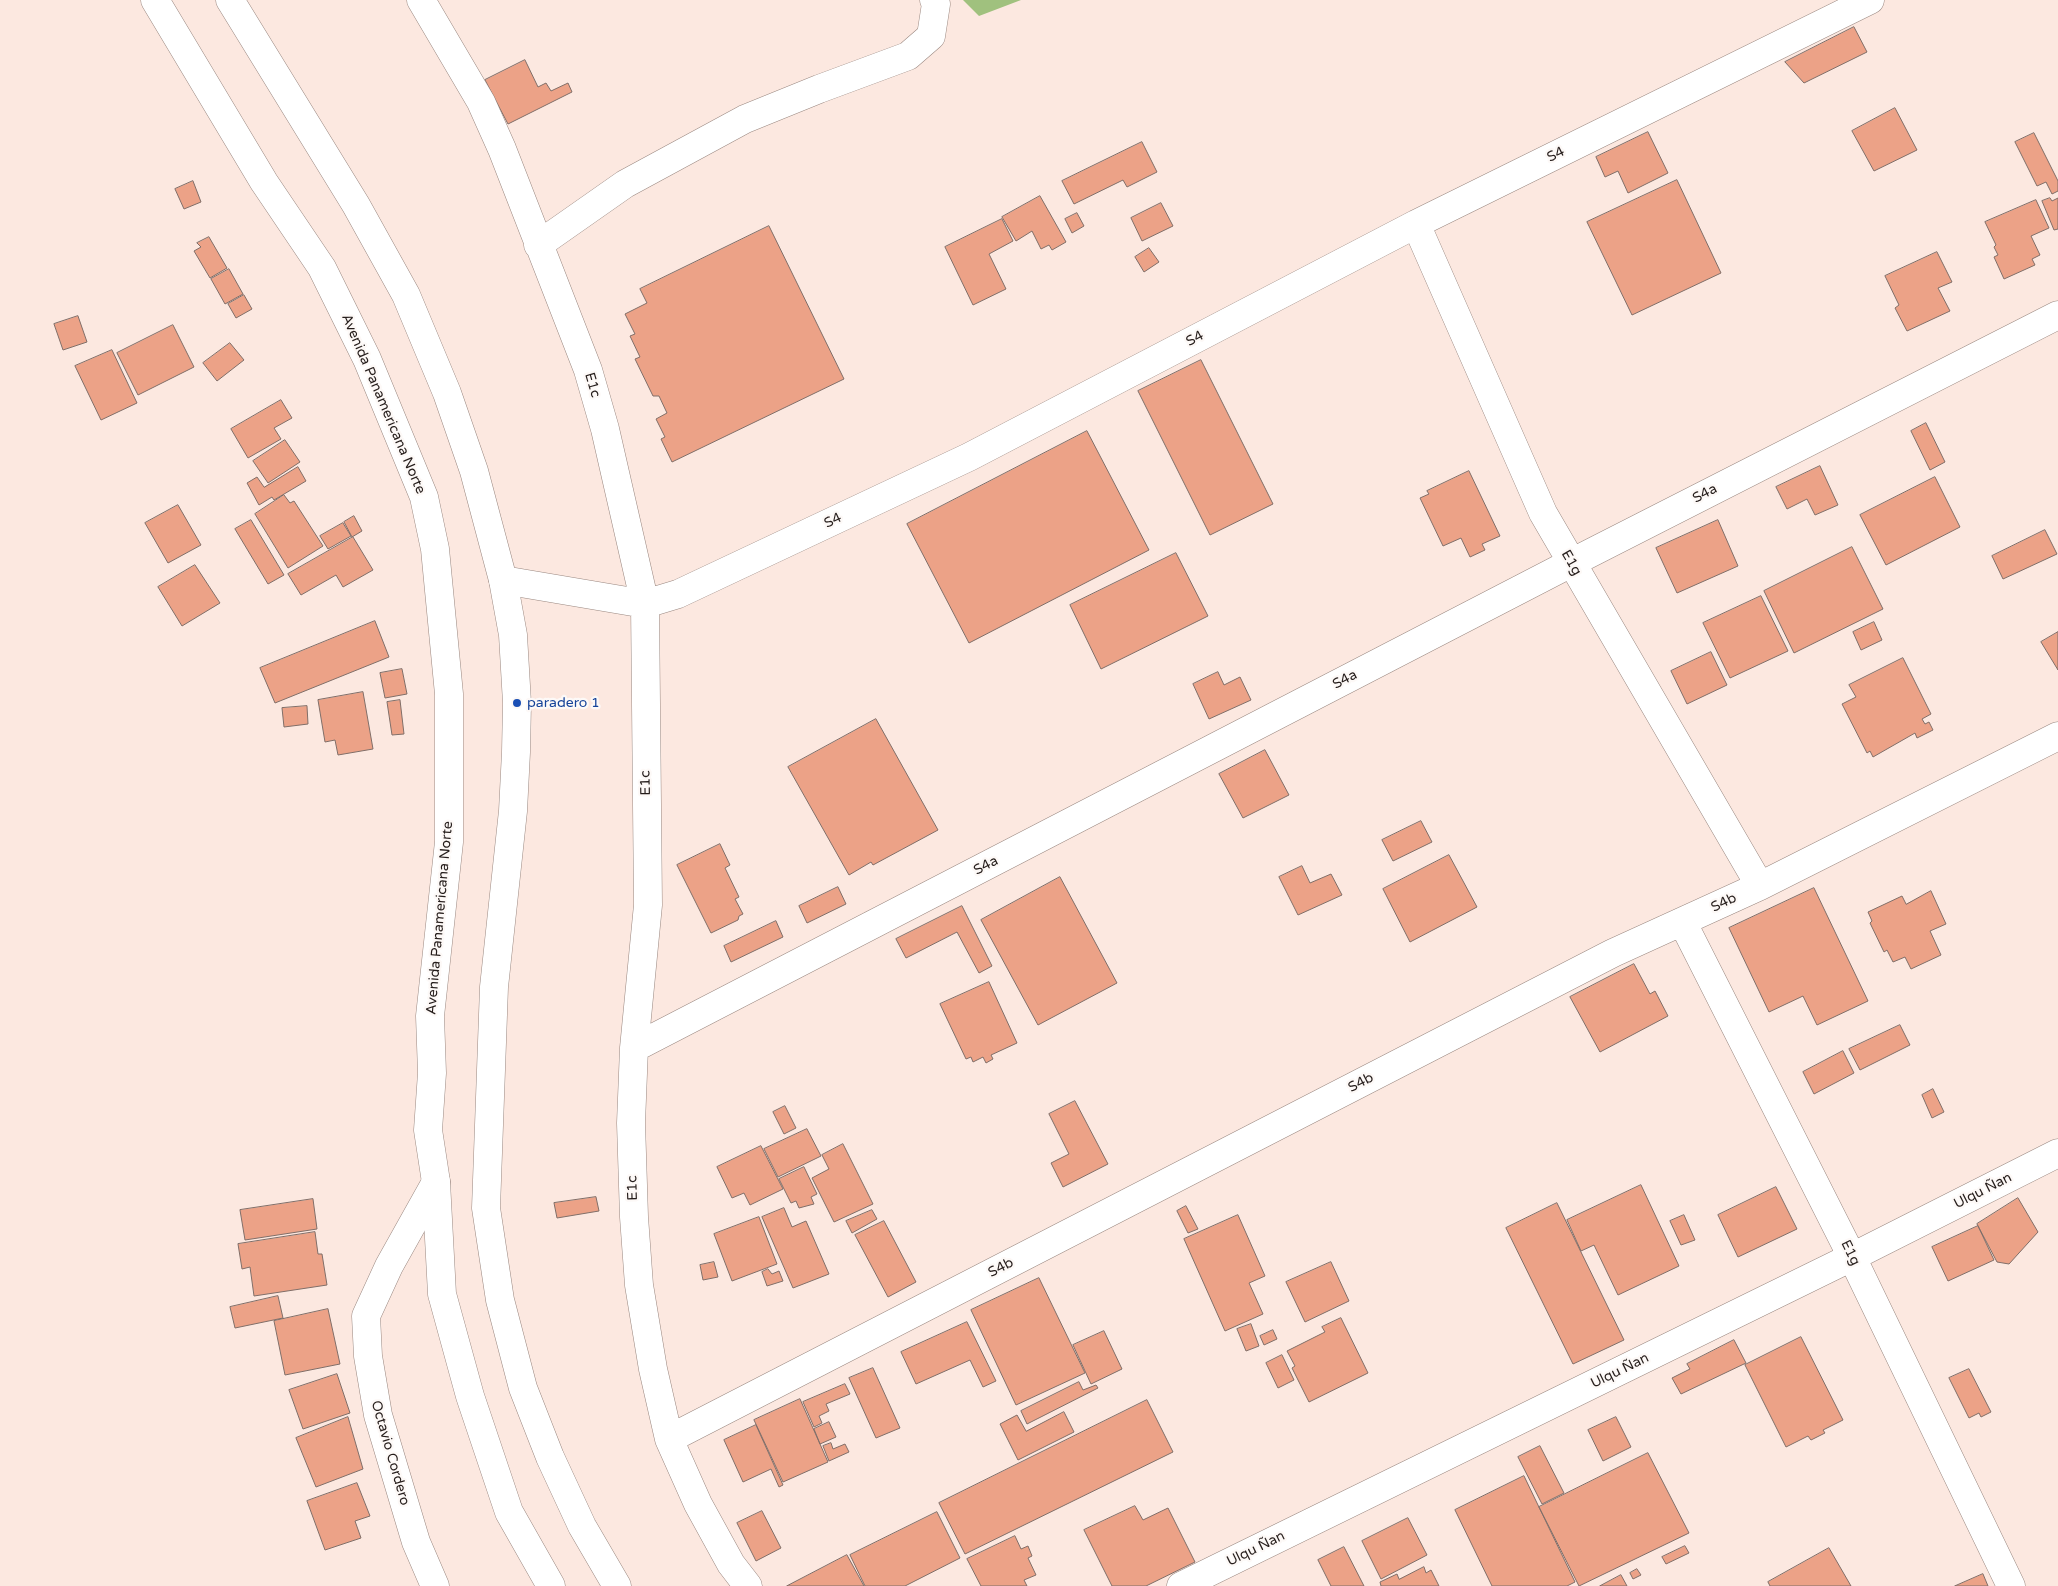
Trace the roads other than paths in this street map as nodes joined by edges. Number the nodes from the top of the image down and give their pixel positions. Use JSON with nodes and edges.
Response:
{"nodes":[{"id":1,"x":155,"y":0,"type":"edge"},
{"id":2,"x":230,"y":0,"type":"edge"},
{"id":3,"x":421,"y":0,"type":"edge"},
{"id":4,"x":934,"y":0,"type":"edge"},
{"id":5,"x":1870,"y":0,"type":"edge"},
{"id":6,"x":1416,"y":224,"type":"junction"},
{"id":7,"x":538,"y":245,"type":"junction"},
{"id":8,"x":2058,"y":316,"type":"edge"},
{"id":9,"x":1571,"y":563,"type":"junction"},
{"id":10,"x":503,"y":580,"type":"junction"},
{"id":11,"x":645,"y":604,"type":"junction"},
{"id":12,"x":2058,"y":736,"type":"edge"},
{"id":13,"x":1760,"y":886,"type":"junction"},
{"id":14,"x":1683,"y":923,"type":"junction"},
{"id":15,"x":634,"y":1048,"type":"junction"},
{"id":16,"x":2058,"y":1153,"type":"edge"},
{"id":17,"x":436,"y":1182,"type":"junction"},
{"id":18,"x":1852,"y":1257,"type":"junction"},
{"id":19,"x":669,"y":1439,"type":"junction"},
{"id":20,"x":435,"y":1586,"type":"edge"},
{"id":21,"x":552,"y":1586,"type":"edge"},
{"id":22,"x":617,"y":1586,"type":"edge"},
{"id":23,"x":748,"y":1586,"type":"edge"},
{"id":24,"x":1181,"y":1586,"type":"edge"},
{"id":25,"x":2011,"y":1586,"type":"edge"}],
"edges":[{"from":1,"to":17,"type":"main road","name":"Avenida Panamericana Norte"},
{"from":2,"to":10,"type":"main road"},
{"from":3,"to":7,"type":"main road","name":"E1c"},
{"from":4,"to":7,"type":"main road"},
{"from":5,"to":6,"type":"main road","name":"S4"},
{"from":6,"to":9,"type":"main road","name":"E1g"},
{"from":6,"to":11,"type":"main road","name":"S4"},
{"from":7,"to":11,"type":"main road","name":"E1c"},
{"from":8,"to":9,"type":"main road","name":"S4a"},
{"from":9,"to":13,"type":"main road","name":"E1g"},
{"from":9,"to":15,"type":"main road","name":"S4a"},
{"from":10,"to":11,"type":"main road","name":"S4"},
{"from":10,"to":22,"type":"main road"},
{"from":11,"to":15,"type":"main road","name":"E1c"},
{"from":12,"to":13,"type":"main road","name":"S4b"},
{"from":13,"to":14,"type":"main road","name":"S4b"},
{"from":14,"to":18,"type":"main road","name":"E1g"},
{"from":14,"to":19,"type":"main road","name":"S4b"},
{"from":15,"to":19,"type":"main road","name":"E1c"},
{"from":16,"to":18,"type":"main road","name":"Ulqu Ñan"},
{"from":17,"to":20,"type":"main road","name":"Octavio Cordero"},
{"from":17,"to":21,"type":"main road","name":"Avenida Panamericana Norte"},
{"from":18,"to":24,"type":"main road","name":"Ulqu Ñan"},
{"from":18,"to":25,"type":"main road","name":"E1g"},
{"from":19,"to":23,"type":"main road","name":"E1c"}]}
